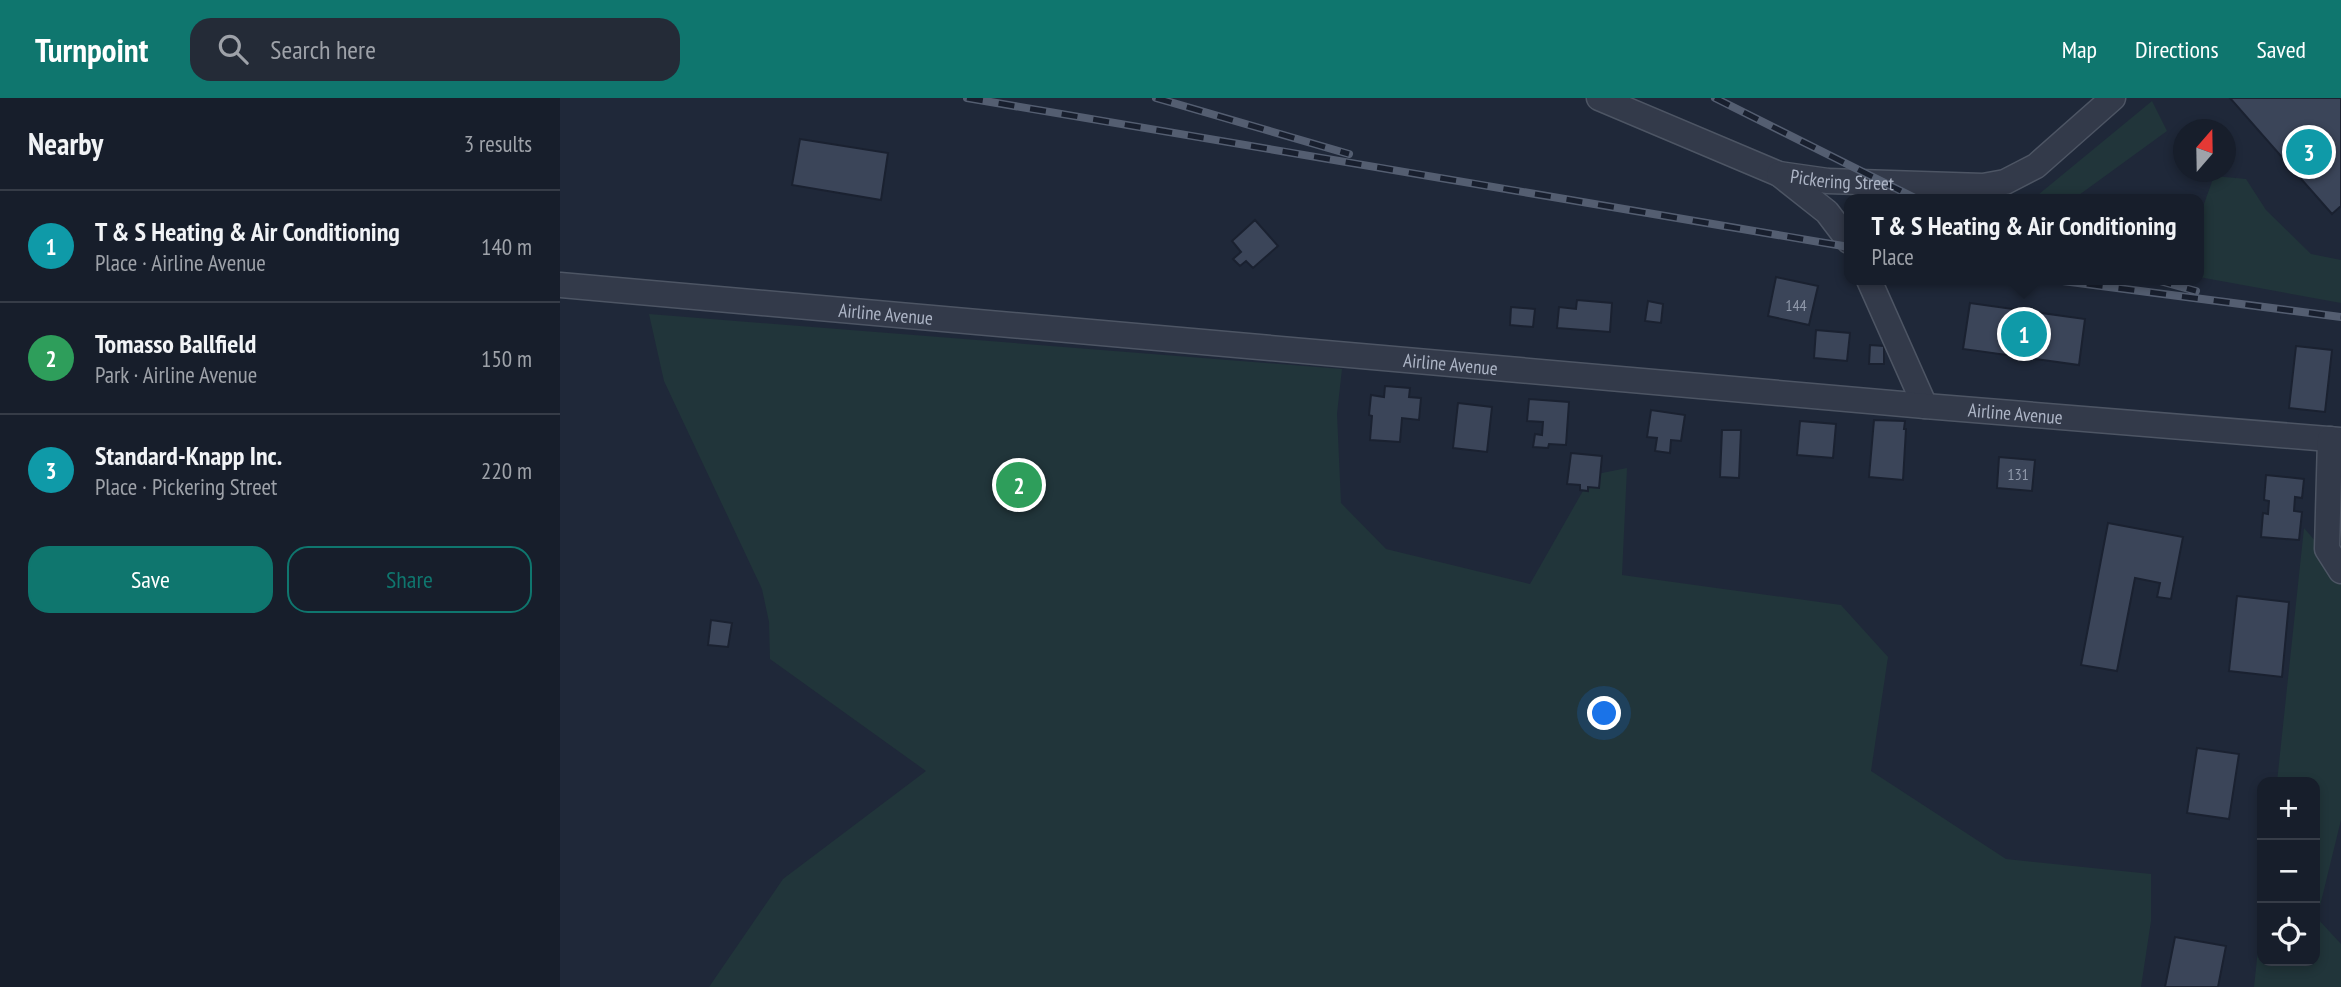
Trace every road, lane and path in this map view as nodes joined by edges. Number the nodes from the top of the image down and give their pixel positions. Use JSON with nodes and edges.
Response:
{"nodes":[{"id":1,"x":1599,"y":98,"type":"edge"},
{"id":2,"x":2113,"y":98,"type":"edge"},
{"id":3,"x":1779,"y":174,"type":"junction"},
{"id":4,"x":1889,"y":190,"type":"edge"},
{"id":5,"x":1844,"y":235,"type":"edge"},
{"id":6,"x":560,"y":285,"type":"edge"},
{"id":7,"x":1871,"y":285,"type":"edge"},
{"id":8,"x":1925,"y":406,"type":"junction"},
{"id":9,"x":2336,"y":440,"type":"edge"},
{"id":10,"x":2341,"y":571,"type":"edge"}],
"edges":[{"from":1,"to":3,"type":"street","name":"Pickering Street"},
{"from":2,"to":4,"type":"street","name":"Pickering Street"},
{"from":3,"to":4,"type":"street","name":"Pickering Street"},
{"from":3,"to":5,"type":"street"},
{"from":6,"to":8,"type":"street","name":"Airline Avenue"},
{"from":7,"to":8,"type":"street"},
{"from":8,"to":9,"type":"street","name":"Airline Avenue"},
{"from":9,"to":10,"type":"street"}]}
